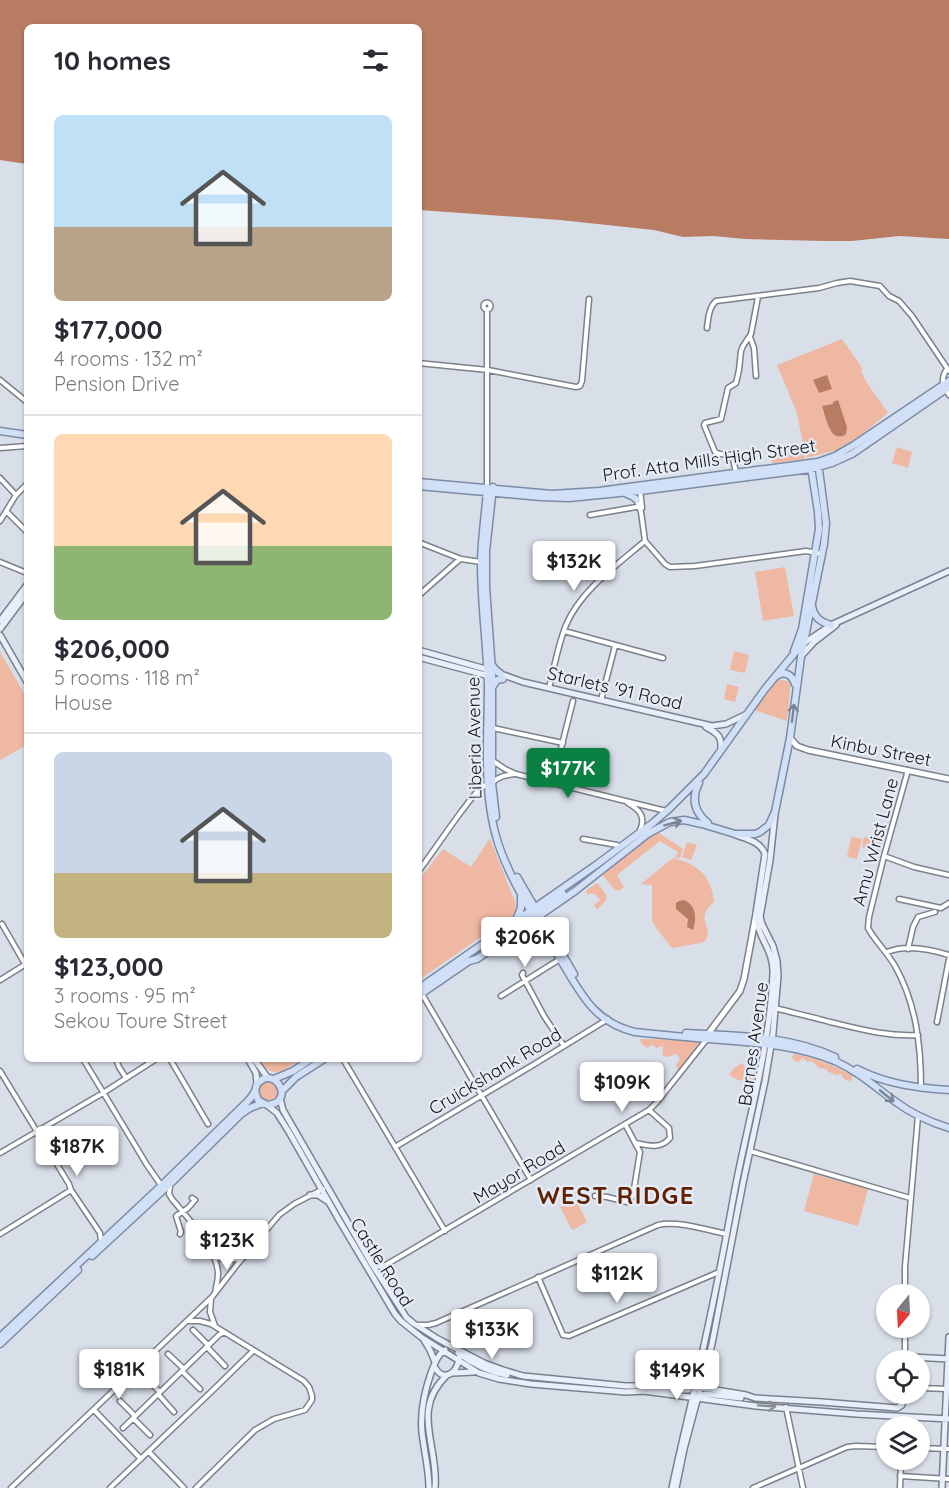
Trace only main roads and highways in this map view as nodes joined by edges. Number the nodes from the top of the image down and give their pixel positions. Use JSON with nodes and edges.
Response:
{"nodes":[{"id":1,"x":947,"y":388,"type":"edge"},
{"id":2,"x":0,"y":431,"type":"edge"},
{"id":3,"x":24,"y":435,"type":"edge"},
{"id":4,"x":818,"y":464,"type":"junction"},
{"id":5,"x":811,"y":466,"type":"junction"},
{"id":6,"x":422,"y":482,"type":"edge"},
{"id":7,"x":422,"y":486,"type":"edge"},
{"id":8,"x":639,"y":489,"type":"junction"},
{"id":9,"x":492,"y":490,"type":"junction"},
{"id":10,"x":477,"y":491,"type":"junction"},
{"id":11,"x":623,"y":493,"type":"junction"},
{"id":12,"x":489,"y":500,"type":"junction"},
{"id":13,"x":949,"y":571,"type":"edge"},
{"id":14,"x":24,"y":589,"type":"edge"},
{"id":15,"x":24,"y":596,"type":"edge"},
{"id":16,"x":811,"y":602,"type":"junction"},
{"id":17,"x":839,"y":621,"type":"junction"},
{"id":18,"x":2,"y":622,"type":"edge"},
{"id":19,"x":831,"y":625,"type":"junction"},
{"id":20,"x":0,"y":629,"type":"edge"},
{"id":21,"x":1,"y":638,"type":"edge"},
{"id":22,"x":804,"y":643,"type":"junction"},
{"id":23,"x":422,"y":651,"type":"edge"},
{"id":24,"x":791,"y":657,"type":"junction"},
{"id":25,"x":801,"y":657,"type":"junction"},
{"id":26,"x":422,"y":658,"type":"edge"},
{"id":27,"x":489,"y":675,"type":"junction"},
{"id":28,"x":502,"y":676,"type":"junction"},
{"id":29,"x":24,"y":677,"type":"edge"},
{"id":30,"x":774,"y":677,"type":"junction"},
{"id":31,"x":796,"y":688,"type":"junction"},
{"id":32,"x":747,"y":714,"type":"junction"},
{"id":33,"x":700,"y":723,"type":"junction"},
{"id":34,"x":721,"y":750,"type":"junction"},
{"id":35,"x":704,"y":774,"type":"junction"},
{"id":36,"x":490,"y":784,"type":"junction"},
{"id":37,"x":775,"y":812,"type":"junction"},
{"id":38,"x":711,"y":826,"type":"junction"},
{"id":39,"x":735,"y":834,"type":"junction"},
{"id":40,"x":520,"y":890,"type":"junction"},
{"id":41,"x":535,"y":914,"type":"junction"},
{"id":42,"x":515,"y":923,"type":"junction"},
{"id":43,"x":422,"y":992,"type":"edge"},
{"id":44,"x":422,"y":992,"type":"edge"},
{"id":45,"x":607,"y":1019,"type":"junction"},
{"id":46,"x":708,"y":1037,"type":"junction"},
{"id":47,"x":768,"y":1041,"type":"junction"},
{"id":48,"x":250,"y":1062,"type":"edge"},
{"id":49,"x":257,"y":1062,"type":"edge"},
{"id":50,"x":306,"y":1062,"type":"edge"},
{"id":51,"x":319,"y":1062,"type":"edge"},
{"id":52,"x":271,"y":1079,"type":"junction"},
{"id":53,"x":872,"y":1079,"type":"junction"},
{"id":54,"x":256,"y":1088,"type":"junction"},
{"id":55,"x":949,"y":1090,"type":"edge"},
{"id":56,"x":282,"y":1091,"type":"junction"},
{"id":57,"x":280,"y":1098,"type":"junction"},
{"id":58,"x":265,"y":1104,"type":"junction"},
{"id":59,"x":949,"y":1128,"type":"edge"},
{"id":60,"x":316,"y":1179,"type":"junction"},
{"id":61,"x":325,"y":1188,"type":"junction"},
{"id":62,"x":328,"y":1201,"type":"junction"},
{"id":63,"x":373,"y":1266,"type":"junction"},
{"id":64,"x":380,"y":1276,"type":"junction"},
{"id":65,"x":435,"y":1334,"type":"junction"},
{"id":66,"x":421,"y":1336,"type":"junction"},
{"id":67,"x":0,"y":1337,"type":"edge"},
{"id":68,"x":949,"y":1337,"type":"edge"},
{"id":69,"x":0,"y":1344,"type":"edge"},
{"id":70,"x":451,"y":1348,"type":"junction"},
{"id":71,"x":443,"y":1351,"type":"junction"},
{"id":72,"x":458,"y":1353,"type":"junction"},
{"id":73,"x":930,"y":1358,"type":"edge"},
{"id":74,"x":948,"y":1359,"type":"edge"},
{"id":75,"x":459,"y":1361,"type":"junction"},
{"id":76,"x":434,"y":1364,"type":"junction"},
{"id":77,"x":475,"y":1372,"type":"junction"},
{"id":78,"x":450,"y":1374,"type":"junction"},
{"id":79,"x":701,"y":1375,"type":"junction"},
{"id":80,"x":523,"y":1376,"type":"junction"},
{"id":81,"x":680,"y":1386,"type":"junction"},
{"id":82,"x":710,"y":1389,"type":"junction"},
{"id":83,"x":948,"y":1389,"type":"edge"},
{"id":84,"x":644,"y":1391,"type":"junction"},
{"id":85,"x":697,"y":1393,"type":"junction"},
{"id":86,"x":673,"y":1395,"type":"junction"},
{"id":87,"x":755,"y":1398,"type":"junction"},
{"id":88,"x":706,"y":1400,"type":"junction"},
{"id":89,"x":902,"y":1404,"type":"edge"},
{"id":90,"x":857,"y":1405,"type":"junction"},
{"id":91,"x":692,"y":1410,"type":"junction"},
{"id":92,"x":856,"y":1414,"type":"junction"},
{"id":93,"x":947,"y":1419,"type":"edge"},
{"id":94,"x":947,"y":1449,"type":"edge"},
{"id":95,"x":946,"y":1479,"type":"edge"},
{"id":96,"x":429,"y":1488,"type":"edge"},
{"id":97,"x":435,"y":1488,"type":"edge"},
{"id":98,"x":674,"y":1488,"type":"edge"},
{"id":99,"x":942,"y":1488,"type":"edge"}],
"edges":[{"from":1,"to":4,"type":"main road","name":"Prof. Atta Mills High Street"},
{"from":2,"to":3,"type":"main road"},
{"from":4,"to":5,"type":"main road","name":"Prof. Atta Mills High Street"},
{"from":4,"to":16,"type":"main road","name":"Barnes Avenue"},
{"from":5,"to":8,"type":"main road","name":"Prof. Atta Mills High Street"},
{"from":5,"to":8,"type":"main road","name":"Prof. Atta Mills High Street"},
{"from":5,"to":24,"type":"main road"},
{"from":6,"to":9,"type":"main road"},
{"from":7,"to":10,"type":"main road"},
{"from":8,"to":9,"type":"main road","name":"Prof. Atta Mills High Street"},
{"from":8,"to":11,"type":"main road","name":"Prof. Atta Mills High Street"},
{"from":8,"to":11,"type":"main road"},
{"from":9,"to":10,"type":"main road"},
{"from":9,"to":11,"type":"main road","name":"Prof. Atta Mills High Street"},
{"from":9,"to":12,"type":"main road","name":"Liberia Avenue"},
{"from":9,"to":12,"type":"main road"},
{"from":10,"to":12,"type":"main road"},
{"from":12,"to":27,"type":"main road","name":"Liberia Avenue"},
{"from":12,"to":27,"type":"main road","name":"Liberia Avenue"},
{"from":13,"to":17,"type":"main road"},
{"from":14,"to":18,"type":"main road"},
{"from":15,"to":18,"type":"main road"},
{"from":16,"to":19,"type":"main road"},
{"from":16,"to":22,"type":"main road","name":"Barnes Avenue"},
{"from":17,"to":19,"type":"main road"},
{"from":17,"to":25,"type":"main road"},
{"from":18,"to":20,"type":"main road"},
{"from":18,"to":21,"type":"main road"},
{"from":19,"to":22,"type":"main road"},
{"from":21,"to":29,"type":"main road"},
{"from":22,"to":24,"type":"main road"},
{"from":22,"to":25,"type":"main road","name":"Barnes Avenue"},
{"from":23,"to":27,"type":"main road"},
{"from":24,"to":30,"type":"main road"},
{"from":25,"to":31,"type":"main road","name":"Barnes Avenue"},
{"from":26,"to":27,"type":"main road"},
{"from":27,"to":28,"type":"main road"},
{"from":27,"to":28,"type":"main road"},
{"from":27,"to":36,"type":"main road","name":"Liberia Avenue"},
{"from":27,"to":36,"type":"main road","name":"Liberia Avenue"},
{"from":28,"to":33,"type":"main road","name":"Starlets '91 Road"},
{"from":30,"to":31,"type":"main road"},
{"from":30,"to":32,"type":"main road"},
{"from":37,"to":31,"type":"main road","name":"Barnes Avenue","one_way":true},
{"from":32,"to":33,"type":"main road","name":"Starlets '91 Road"},
{"from":32,"to":34,"type":"main road"},
{"from":33,"to":34,"type":"main road","name":"Starlets '91 Road"},
{"from":34,"to":35,"type":"main road"},
{"from":35,"to":38,"type":"main road"},
{"from":35,"to":41,"type":"main road"},
{"from":36,"to":40,"type":"main road","name":"Liberia Avenue"},
{"from":36,"to":41,"type":"main road","name":"Liberia Avenue"},
{"from":37,"to":39,"type":"main road"},
{"from":37,"to":47,"type":"main road","name":"Barnes Avenue"},
{"from":38,"to":39,"type":"main road"},
{"from":41,"to":38,"type":"main road","one_way":true},
{"from":39,"to":47,"type":"main road","name":"Barnes Avenue"},
{"from":40,"to":41,"type":"main road","name":"Liberia Avenue"},
{"from":40,"to":42,"type":"main road"},
{"from":41,"to":42,"type":"main road"},
{"from":41,"to":43,"type":"main road"},
{"from":41,"to":45,"type":"main road","name":"Liberia Avenue"},
{"from":41,"to":45,"type":"main road","name":"Liberia Avenue"},
{"from":42,"to":44,"type":"main road"},
{"from":45,"to":46,"type":"main road","name":"Liberia Avenue"},
{"from":46,"to":47,"type":"main road","name":"Liberia Avenue"},
{"from":46,"to":47,"type":"main road","name":"Liberia Avenue"},
{"from":47,"to":53,"type":"main road","name":"Liberia Avenue"},
{"from":47,"to":79,"type":"main road","name":"Barnes Avenue"},
{"from":47,"to":79,"type":"main road","name":"Barnes Avenue"},
{"from":48,"to":54,"type":"main road"},
{"from":49,"to":52,"type":"main road"},
{"from":50,"to":52,"type":"main road"},
{"from":51,"to":56,"type":"main road"},
{"from":52,"to":54,"type":"main road"},
{"from":52,"to":56,"type":"main road"},
{"from":53,"to":55,"type":"main road"},
{"from":53,"to":59,"type":"main road","name":"Liberia Avenue","one_way":true},
{"from":54,"to":58,"type":"main road"},
{"from":54,"to":67,"type":"main road"},
{"from":56,"to":57,"type":"main road"},
{"from":57,"to":58,"type":"main road"},
{"from":57,"to":61,"type":"main road","name":"Castle Road"},
{"from":58,"to":60,"type":"main road","name":"Castle Road"},
{"from":58,"to":69,"type":"main road"},
{"from":60,"to":61,"type":"main road","name":"Castle Road"},
{"from":60,"to":62,"type":"main road"},
{"from":61,"to":62,"type":"main road","name":"Castle Road"},
{"from":61,"to":63,"type":"main road","name":"Castle Road"},
{"from":62,"to":66,"type":"main road","name":"Castle Road"},
{"from":63,"to":64,"type":"main road","name":"Castle Road"},
{"from":63,"to":64,"type":"main road"},
{"from":64,"to":65,"type":"main road","name":"Castle Road"},
{"from":65,"to":70,"type":"main road"},
{"from":65,"to":80,"type":"main road","name":"Castle Road"},
{"from":66,"to":71,"type":"main road","name":"Castle Road"},
{"from":66,"to":76,"type":"main road"},
{"from":68,"to":74,"type":"main road"},
{"from":70,"to":71,"type":"main road"},
{"from":70,"to":72,"type":"main road"},
{"from":71,"to":75,"type":"main road","name":"Castle Road"},
{"from":71,"to":76,"type":"main road"},
{"from":72,"to":75,"type":"main road"},
{"from":72,"to":80,"type":"main road"},
{"from":73,"to":74,"type":"main road"},
{"from":74,"to":83,"type":"main road"},
{"from":75,"to":77,"type":"main road","name":"Castle Road"},
{"from":75,"to":78,"type":"main road"},
{"from":76,"to":78,"type":"main road"},
{"from":76,"to":96,"type":"main road"},
{"from":77,"to":78,"type":"main road"},
{"from":77,"to":84,"type":"main road","name":"Castle Road"},
{"from":78,"to":97,"type":"main road"},
{"from":79,"to":81,"type":"main road"},
{"from":79,"to":82,"type":"main road"},
{"from":79,"to":85,"type":"main road","name":"Barnes Avenue"},
{"from":80,"to":81,"type":"main road","name":"Castle Road"},
{"from":81,"to":85,"type":"main road","name":"Castle Road"},
{"from":82,"to":85,"type":"main road","name":"Castle Road"},
{"from":82,"to":87,"type":"main road","name":"Castle Road"},
{"from":83,"to":93,"type":"main road"},
{"from":84,"to":85,"type":"main road"},
{"from":84,"to":86,"type":"main road","name":"Castle Road"},
{"from":85,"to":86,"type":"main road","name":"Castle Road"},
{"from":85,"to":87,"type":"main road"},
{"from":85,"to":88,"type":"main road","name":"Castle Road"},
{"from":85,"to":91,"type":"main road","name":"Barnes Avenue"},
{"from":86,"to":91,"type":"main road"},
{"from":87,"to":90,"type":"main road","name":"Castle Road"},
{"from":88,"to":91,"type":"main road"},
{"from":88,"to":92,"type":"main road","name":"Castle Road","one_way":true},
{"from":89,"to":90,"type":"main road","name":"Castle Road"},
{"from":90,"to":92,"type":"main road"},
{"from":91,"to":98,"type":"main road","name":"Barnes Avenue"},
{"from":92,"to":93,"type":"main road","name":"Castle Road"},
{"from":93,"to":94,"type":"main road"},
{"from":94,"to":95,"type":"main road"},
{"from":95,"to":99,"type":"main road"}]}
